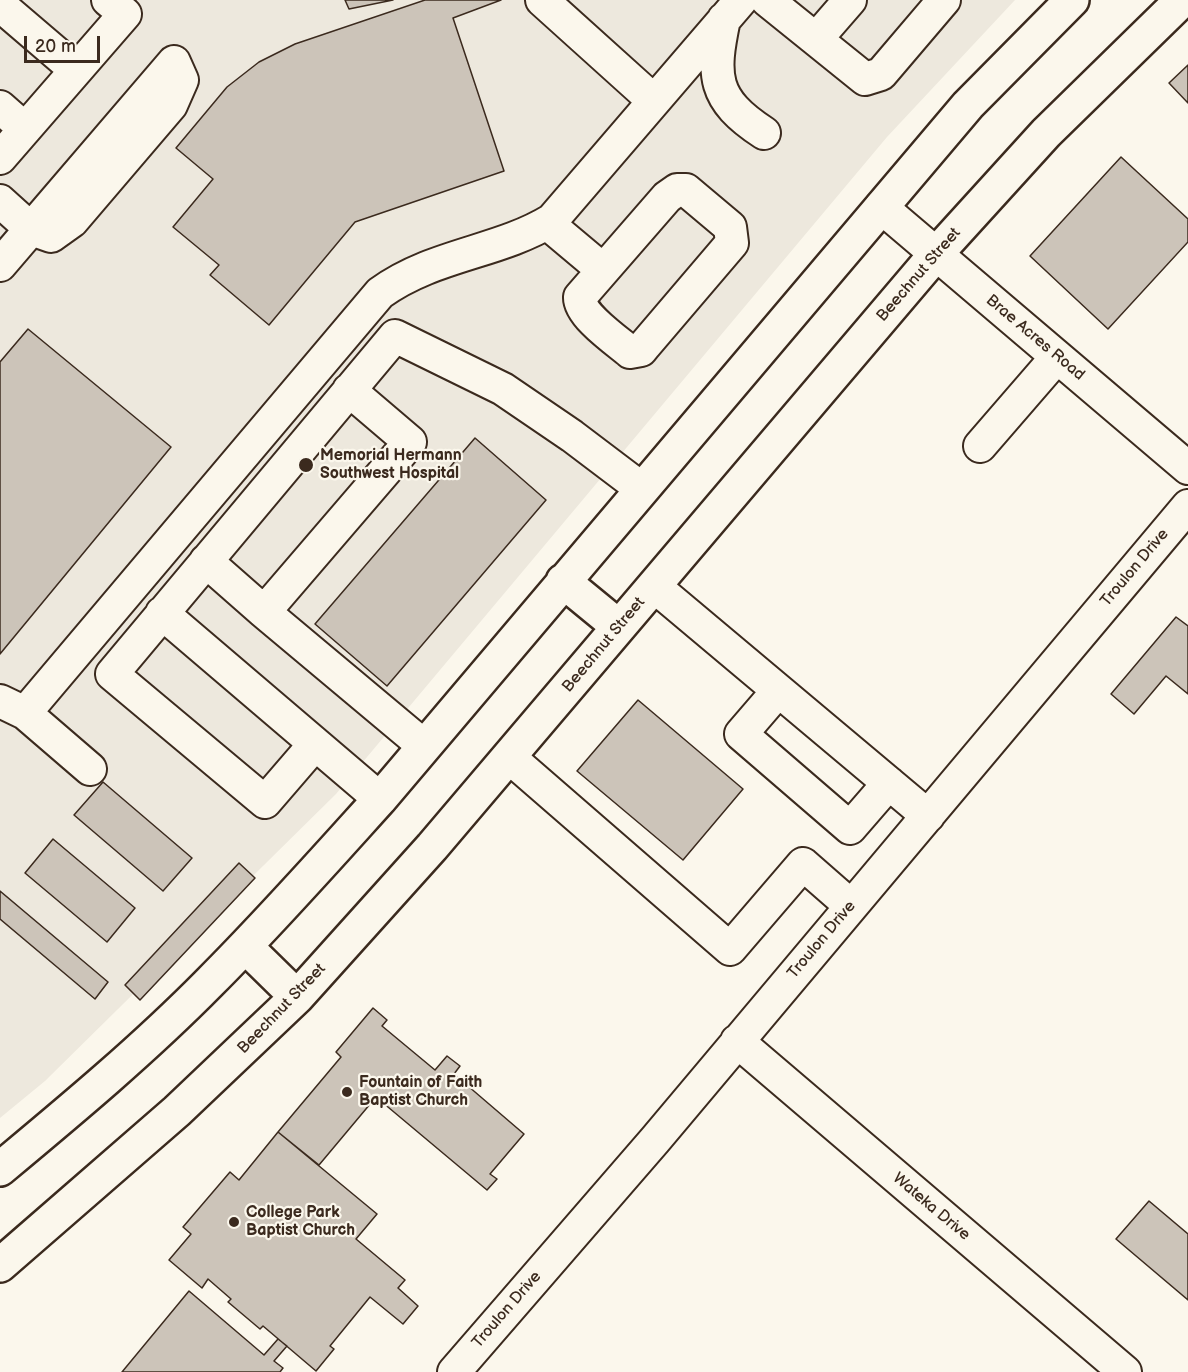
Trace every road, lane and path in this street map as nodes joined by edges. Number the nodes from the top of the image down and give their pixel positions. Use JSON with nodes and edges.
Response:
{"nodes":[{"id":1,"x":108,"y":0,"type":"edge"},
{"id":2,"x":542,"y":0,"type":"edge"},
{"id":3,"x":767,"y":0,"type":"edge"},
{"id":4,"x":850,"y":0,"type":"edge"},
{"id":5,"x":944,"y":0,"type":"edge"},
{"id":6,"x":1072,"y":0,"type":"edge"},
{"id":7,"x":1182,"y":0,"type":"edge"},
{"id":8,"x":0,"y":5,"type":"edge"},
{"id":9,"x":733,"y":9,"type":"edge"},
{"id":10,"x":817,"y":38,"type":"junction"},
{"id":11,"x":76,"y":70,"type":"junction"},
{"id":12,"x":654,"y":101,"type":"junction"},
{"id":13,"x":0,"y":107,"type":"edge"},
{"id":14,"x":25,"y":129,"type":"junction"},
{"id":15,"x":764,"y":133,"type":"dead end"},
{"id":16,"x":0,"y":158,"type":"edge"},
{"id":17,"x":0,"y":201,"type":"edge"},
{"id":18,"x":881,"y":207,"type":"junction"},
{"id":19,"x":555,"y":215,"type":"junction"},
{"id":20,"x":31,"y":229,"type":"junction"},
{"id":21,"x":936,"y":254,"type":"junction"},
{"id":22,"x":610,"y":262,"type":"junction"},
{"id":23,"x":0,"y":265,"type":"edge"},
{"id":24,"x":1057,"y":357,"type":"junction"},
{"id":25,"x":349,"y":390,"type":"junction"},
{"id":26,"x":980,"y":446,"type":"dead end"},
{"id":27,"x":1188,"y":468,"type":"edge"},
{"id":28,"x":642,"y":489,"type":"junction"},
{"id":29,"x":1188,"y":506,"type":"edge"},
{"id":30,"x":206,"y":561,"type":"junction"},
{"id":31,"x":563,"y":581,"type":"junction"},
{"id":32,"x":654,"y":586,"type":"junction"},
{"id":33,"x":264,"y":612,"type":"junction"},
{"id":34,"x":162,"y":613,"type":"junction"},
{"id":35,"x":619,"y":627,"type":"junction"},
{"id":36,"x":778,"y":691,"type":"junction"},
{"id":37,"x":13,"y":707,"type":"edge"},
{"id":38,"x":315,"y":744,"type":"junction"},
{"id":39,"x":424,"y":746,"type":"junction"},
{"id":40,"x":509,"y":757,"type":"junction"},
{"id":41,"x":90,"y":770,"type":"dead end"},
{"id":42,"x":889,"y":783,"type":"junction"},
{"id":43,"x":380,"y":799,"type":"junction"},
{"id":44,"x":928,"y":816,"type":"junction"},
{"id":45,"x":851,"y":906,"type":"junction"},
{"id":46,"x":245,"y":946,"type":"junction"},
{"id":47,"x":297,"y":997,"type":"junction"},
{"id":48,"x":737,"y":1041,"type":"junction"},
{"id":49,"x":0,"y":1169,"type":"edge"},
{"id":50,"x":0,"y":1265,"type":"edge"},
{"id":51,"x":454,"y":1372,"type":"edge"},
{"id":52,"x":1125,"y":1372,"type":"edge"}],
"edges":[{"from":1,"to":11,"type":"street"},
{"from":2,"to":12,"type":"street"},
{"from":3,"to":10,"type":"street"},
{"from":4,"to":10,"type":"street"},
{"from":5,"to":10,"type":"street"},
{"from":6,"to":18,"type":"main road"},
{"from":7,"to":21,"type":"main road","name":"Beechnut Street"},
{"from":8,"to":11,"type":"street"},
{"from":9,"to":12,"type":"street"},
{"from":9,"to":15,"type":"street"},
{"from":11,"to":14,"type":"street"},
{"from":12,"to":19,"type":"street"},
{"from":13,"to":14,"type":"street"},
{"from":14,"to":16,"type":"street"},
{"from":17,"to":20,"type":"street"},
{"from":18,"to":21,"type":"street","name":"Brae Acres Road"},
{"from":18,"to":28,"type":"main road"},
{"from":19,"to":22,"type":"street"},
{"from":19,"to":37,"type":"street"},
{"from":20,"to":20,"type":"street"},
{"from":20,"to":23,"type":"street"},
{"from":21,"to":24,"type":"street","name":"Brae Acres Road"},
{"from":21,"to":32,"type":"main road","name":"Beechnut Street"},
{"from":22,"to":22,"type":"street"},
{"from":24,"to":26,"type":"street"},
{"from":24,"to":27,"type":"street","name":"Brae Acres Road"},
{"from":25,"to":28,"type":"street"},
{"from":25,"to":30,"type":"street"},
{"from":25,"to":33,"type":"street"},
{"from":28,"to":31,"type":"main road"},
{"from":29,"to":44,"type":"street","name":"Troulon Drive"},
{"from":30,"to":33,"type":"street"},
{"from":30,"to":34,"type":"street"},
{"from":31,"to":35,"type":"main road"},
{"from":31,"to":39,"type":"main road"},
{"from":32,"to":35,"type":"main road","name":"Beechnut Street"},
{"from":32,"to":36,"type":"street"},
{"from":33,"to":39,"type":"street"},
{"from":34,"to":38,"type":"street"},
{"from":34,"to":38,"type":"street"},
{"from":35,"to":40,"type":"main road","name":"Beechnut Street"},
{"from":36,"to":42,"type":"street"},
{"from":36,"to":42,"type":"street"},
{"from":37,"to":41,"type":"street"},
{"from":38,"to":43,"type":"street"},
{"from":39,"to":43,"type":"main road"},
{"from":40,"to":45,"type":"street"},
{"from":40,"to":47,"type":"main road","name":"Beechnut Street"},
{"from":42,"to":44,"type":"street"},
{"from":43,"to":46,"type":"main road"},
{"from":44,"to":45,"type":"street","name":"Troulon Drive"},
{"from":45,"to":48,"type":"street","name":"Troulon Drive"},
{"from":46,"to":47,"type":"main road"},
{"from":46,"to":49,"type":"main road"},
{"from":47,"to":50,"type":"main road","name":"Beechnut Street"},
{"from":48,"to":51,"type":"street","name":"Troulon Drive"},
{"from":48,"to":52,"type":"street","name":"Wateka Drive"}]}
